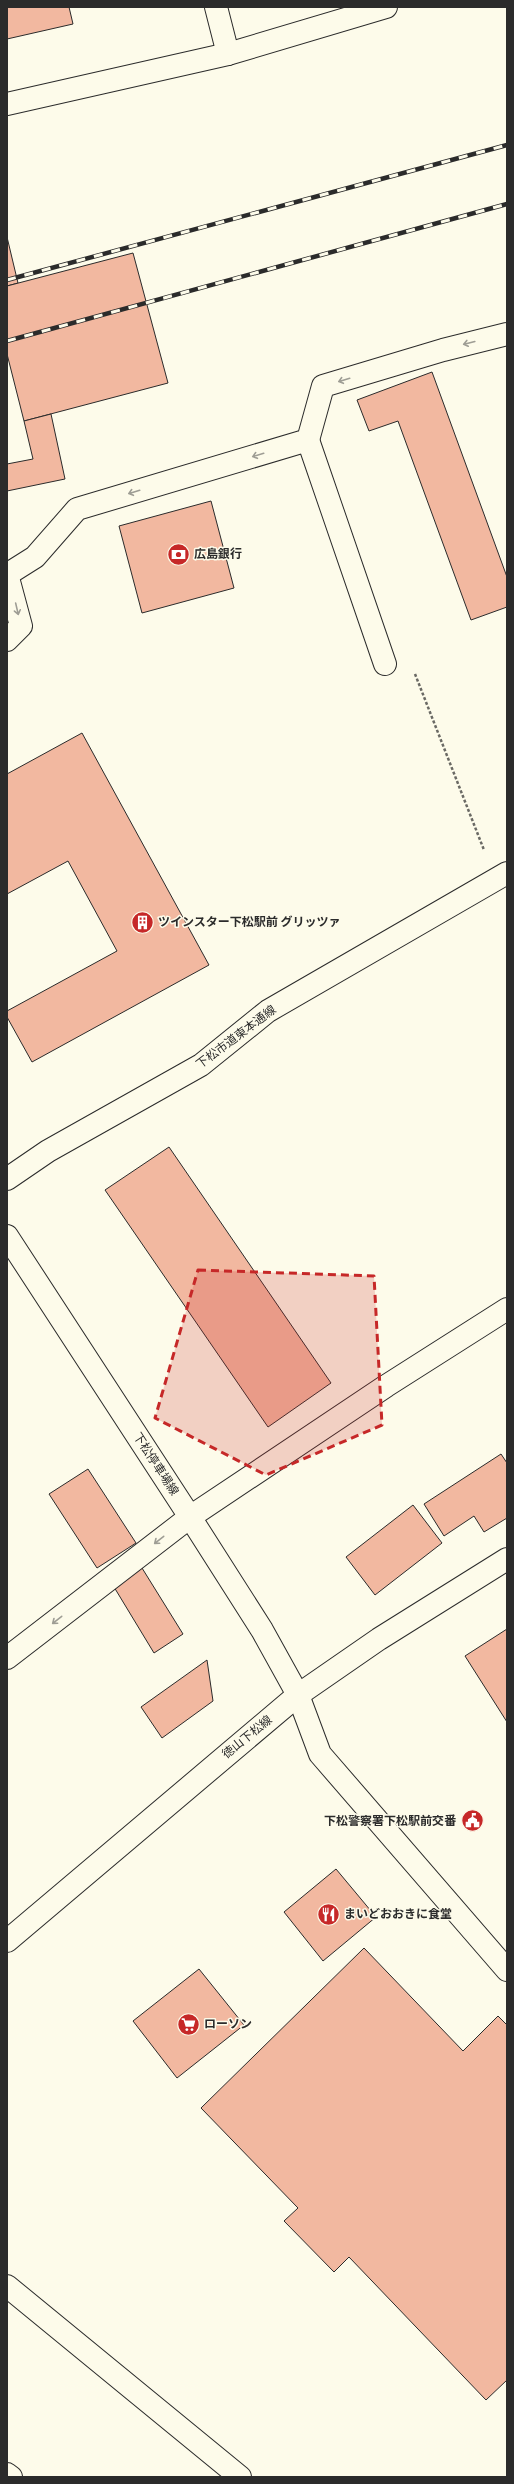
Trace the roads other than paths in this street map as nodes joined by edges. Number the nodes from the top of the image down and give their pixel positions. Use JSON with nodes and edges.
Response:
{"nodes":[{"id":1,"x":216,"y":7,"type":"edge"},
{"id":2,"x":386,"y":7,"type":"edge"},
{"id":3,"x":228,"y":54,"type":"junction"},
{"id":4,"x":7,"y":104,"type":"edge"},
{"id":5,"x":507,"y":334,"type":"edge"},
{"id":6,"x":308,"y":440,"type":"junction"},
{"id":7,"x":8,"y":574,"type":"edge"},
{"id":8,"x":7,"y":640,"type":"edge"},
{"id":9,"x":385,"y":664,"type":"road end"},
{"id":10,"x":501,"y":876,"type":"edge"},
{"id":11,"x":7,"y":1179,"type":"edge"},
{"id":12,"x":9,"y":1246,"type":"edge"},
{"id":13,"x":507,"y":1309,"type":"edge"},
{"id":14,"x":190,"y":1517,"type":"junction"},
{"id":15,"x":507,"y":1559,"type":"edge"},
{"id":16,"x":7,"y":1658,"type":"edge"},
{"id":17,"x":298,"y":1695,"type":"junction"},
{"id":18,"x":7,"y":1941,"type":"edge"},
{"id":19,"x":507,"y":1970,"type":"edge"},
{"id":20,"x":7,"y":2286,"type":"edge"},
{"id":21,"x":7,"y":2474,"type":"edge"},
{"id":22,"x":11,"y":2477,"type":"edge"},
{"id":23,"x":240,"y":2477,"type":"edge"}],
"edges":[{"from":1,"to":3,"type":"street"},
{"from":2,"to":3,"type":"street"},
{"from":3,"to":4,"type":"street"},
{"from":5,"to":6,"type":"street","one_way":true},
{"from":6,"to":7,"type":"street","one_way":true},
{"from":6,"to":9,"type":"street"},
{"from":7,"to":8,"type":"street","one_way":true},
{"from":10,"to":11,"type":"street","name":"下松市道東本通線"},
{"from":12,"to":14,"type":"street","name":"下松停車場線"},
{"from":13,"to":14,"type":"street"},
{"from":14,"to":16,"type":"street","one_way":true},
{"from":14,"to":17,"type":"street","name":"下松停車場線"},
{"from":15,"to":17,"type":"street","name":"徳山下松線"},
{"from":17,"to":18,"type":"street","name":"徳山下松線"},
{"from":17,"to":19,"type":"street","name":"下松停車場線"},
{"from":20,"to":23,"type":"street"},
{"from":21,"to":22,"type":"street"}]}
